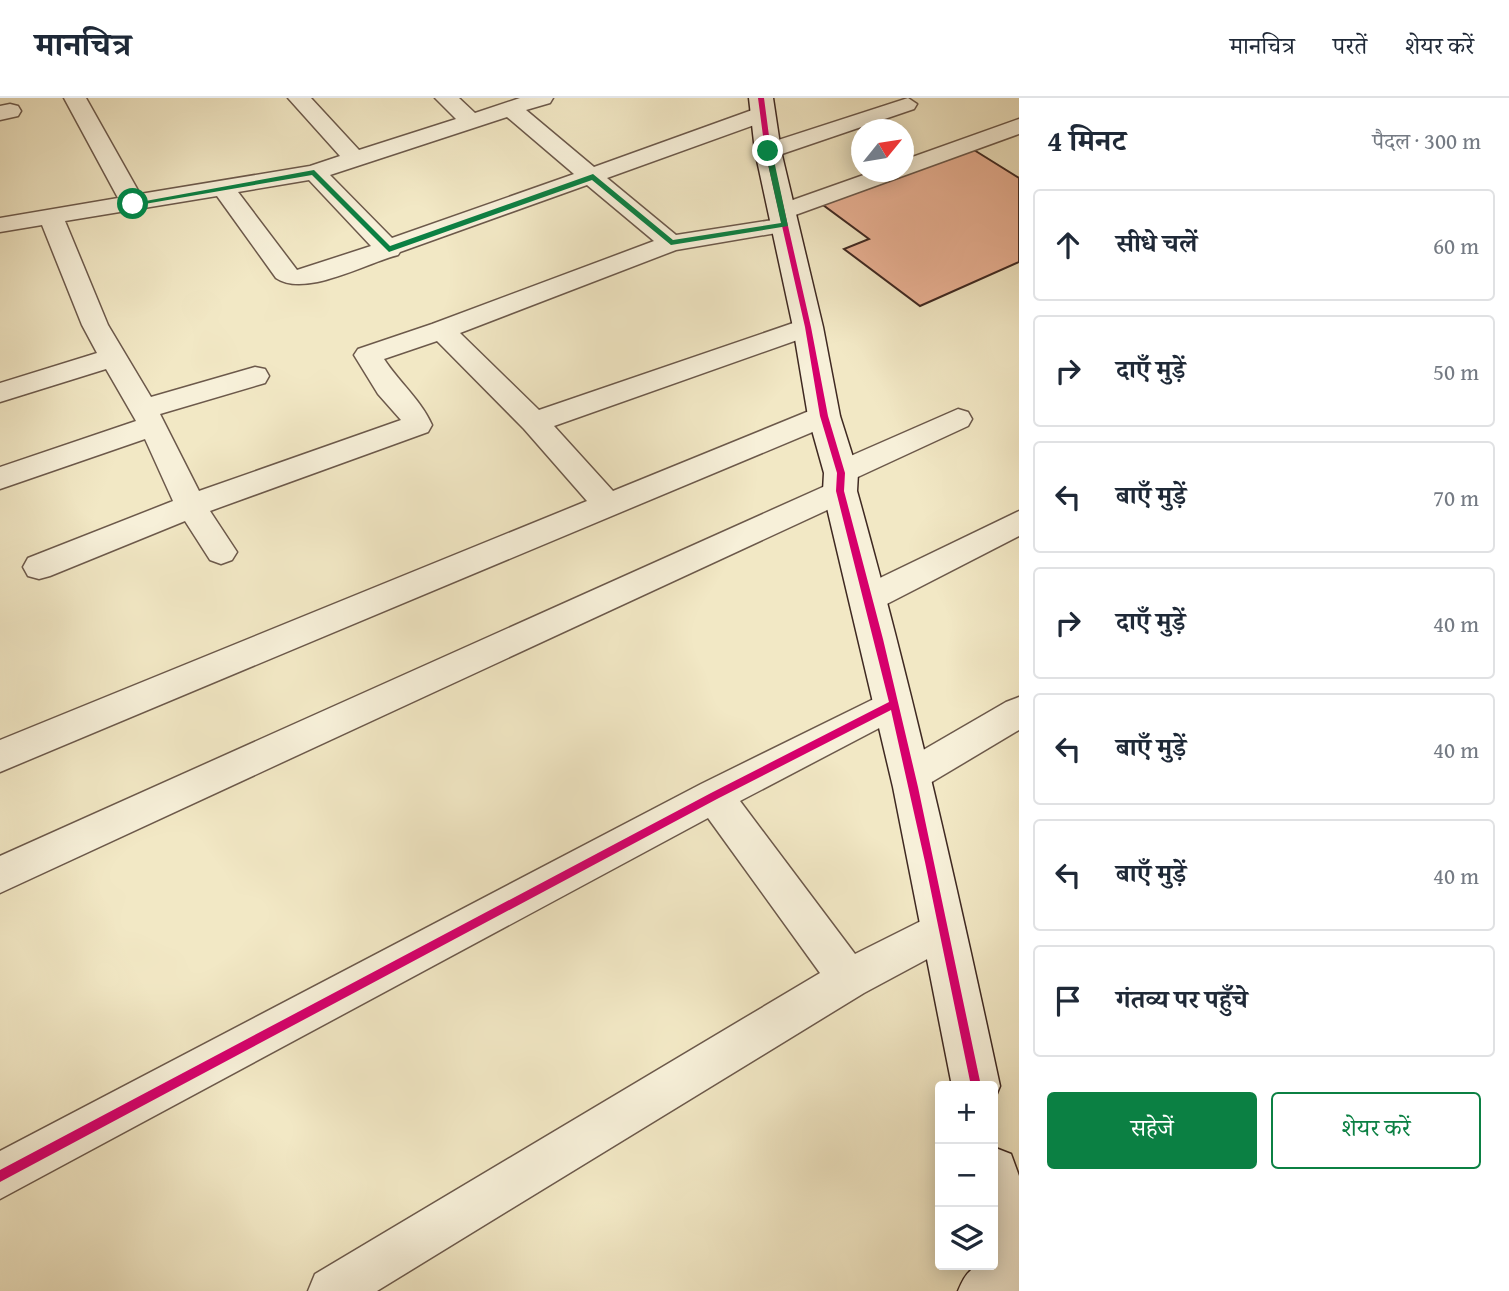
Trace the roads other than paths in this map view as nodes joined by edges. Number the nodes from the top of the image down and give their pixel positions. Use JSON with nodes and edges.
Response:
{"nodes":[{"id":1,"x":75,"y":98,"type":"edge"},
{"id":2,"x":299,"y":98,"type":"edge"},
{"id":3,"x":446,"y":98,"type":"edge"},
{"id":4,"x":542,"y":98,"type":"edge"},
{"id":5,"x":906,"y":104,"type":"dead end"},
{"id":6,"x":762,"y":106,"type":"edge"},
{"id":7,"x":511,"y":109,"type":"junction"},
{"id":8,"x":472,"y":122,"type":"junction"},
{"id":9,"x":1019,"y":126,"type":"edge"},
{"id":10,"x":768,"y":151,"type":"junction"},
{"id":11,"x":355,"y":159,"type":"junction"},
{"id":12,"x":914,"y":164,"type":"edge"},
{"id":13,"x":314,"y":172,"type":"junction"},
{"id":14,"x":593,"y":177,"type":"junction"},
{"id":15,"x":869,"y":182,"type":"edge"},
{"id":16,"x":224,"y":189,"type":"junction"},
{"id":17,"x":133,"y":204,"type":"junction"},
{"id":18,"x":51,"y":217,"type":"junction"},
{"id":19,"x":783,"y":218,"type":"junction"},
{"id":20,"x":0,"y":225,"type":"edge"},
{"id":21,"x":671,"y":243,"type":"junction"},
{"id":22,"x":389,"y":250,"type":"junction"},
{"id":23,"x":808,"y":327,"type":"junction"},
{"id":24,"x":442,"y":330,"type":"junction"},
{"id":25,"x":113,"y":357,"type":"junction"},
{"id":26,"x":255,"y":376,"type":"dead end"},
{"id":27,"x":0,"y":393,"type":"edge"},
{"id":28,"x":824,"y":416,"type":"junction"},
{"id":29,"x":148,"y":418,"type":"junction"},
{"id":30,"x":958,"y":419,"type":"dead end"},
{"id":31,"x":534,"y":422,"type":"junction"},
{"id":32,"x":0,"y":478,"type":"edge"},
{"id":33,"x":840,"y":482,"type":"junction"},
{"id":34,"x":191,"y":506,"type":"junction"},
{"id":35,"x":609,"y":506,"type":"junction"},
{"id":36,"x":1019,"y":522,"type":"edge"},
{"id":37,"x":221,"y":552,"type":"dead end"},
{"id":38,"x":38,"y":567,"type":"dead end"},
{"id":39,"x":869,"y":598,"type":"junction"},
{"id":40,"x":894,"y":704,"type":"junction"},
{"id":41,"x":1019,"y":712,"type":"edge"},
{"id":42,"x":0,"y":755,"type":"edge"},
{"id":43,"x":912,"y":775,"type":"junction"},
{"id":44,"x":714,"y":796,"type":"junction"},
{"id":45,"x":0,"y":875,"type":"edge"},
{"id":46,"x":945,"y":928,"type":"junction"},
{"id":47,"x":849,"y":979,"type":"junction"},
{"id":48,"x":975,"y":1081,"type":"edge"},
{"id":49,"x":0,"y":1177,"type":"edge"},
{"id":50,"x":998,"y":1207,"type":"edge"},
{"id":51,"x":1008,"y":1279,"type":"edge"},
{"id":52,"x":332,"y":1291,"type":"edge"}],
"edges":[{"from":1,"to":17,"type":"street"},
{"from":2,"to":11,"type":"street"},
{"from":3,"to":8,"type":"street"},
{"from":4,"to":7,"type":"street"},
{"from":5,"to":10,"type":"street"},
{"from":6,"to":10,"type":"street"},
{"from":6,"to":14,"type":"street"},
{"from":7,"to":8,"type":"street"},
{"from":7,"to":14,"type":"street"},
{"from":8,"to":11,"type":"street"},
{"from":9,"to":12,"type":"street"},
{"from":10,"to":19,"type":"street"},
{"from":11,"to":13,"type":"street"},
{"from":13,"to":16,"type":"street"},
{"from":13,"to":22,"type":"street"},
{"from":14,"to":21,"type":"street"},
{"from":14,"to":22,"type":"street"},
{"from":15,"to":19,"type":"street"},
{"from":16,"to":17,"type":"street"},
{"from":16,"to":22,"type":"street"},
{"from":17,"to":18,"type":"street"},
{"from":18,"to":20,"type":"street"},
{"from":18,"to":25,"type":"street"},
{"from":19,"to":21,"type":"street"},
{"from":19,"to":23,"type":"street"},
{"from":21,"to":24,"type":"street"},
{"from":23,"to":28,"type":"street"},
{"from":23,"to":31,"type":"street"},
{"from":24,"to":31,"type":"street"},
{"from":24,"to":34,"type":"street"},
{"from":25,"to":27,"type":"street"},
{"from":25,"to":29,"type":"street"},
{"from":26,"to":29,"type":"street"},
{"from":28,"to":33,"type":"street"},
{"from":28,"to":35,"type":"street"},
{"from":29,"to":32,"type":"street"},
{"from":29,"to":34,"type":"street"},
{"from":30,"to":33,"type":"street"},
{"from":31,"to":35,"type":"street"},
{"from":33,"to":39,"type":"street"},
{"from":33,"to":45,"type":"street"},
{"from":34,"to":37,"type":"street"},
{"from":34,"to":38,"type":"street"},
{"from":35,"to":42,"type":"street"},
{"from":36,"to":39,"type":"street"},
{"from":39,"to":40,"type":"street"},
{"from":40,"to":43,"type":"street"},
{"from":40,"to":44,"type":"street"},
{"from":41,"to":43,"type":"street"},
{"from":43,"to":46,"type":"street"},
{"from":44,"to":47,"type":"street"},
{"from":44,"to":49,"type":"street"},
{"from":46,"to":47,"type":"street"},
{"from":46,"to":48,"type":"street"},
{"from":47,"to":52,"type":"street"},
{"from":50,"to":51,"type":"street"}]}
